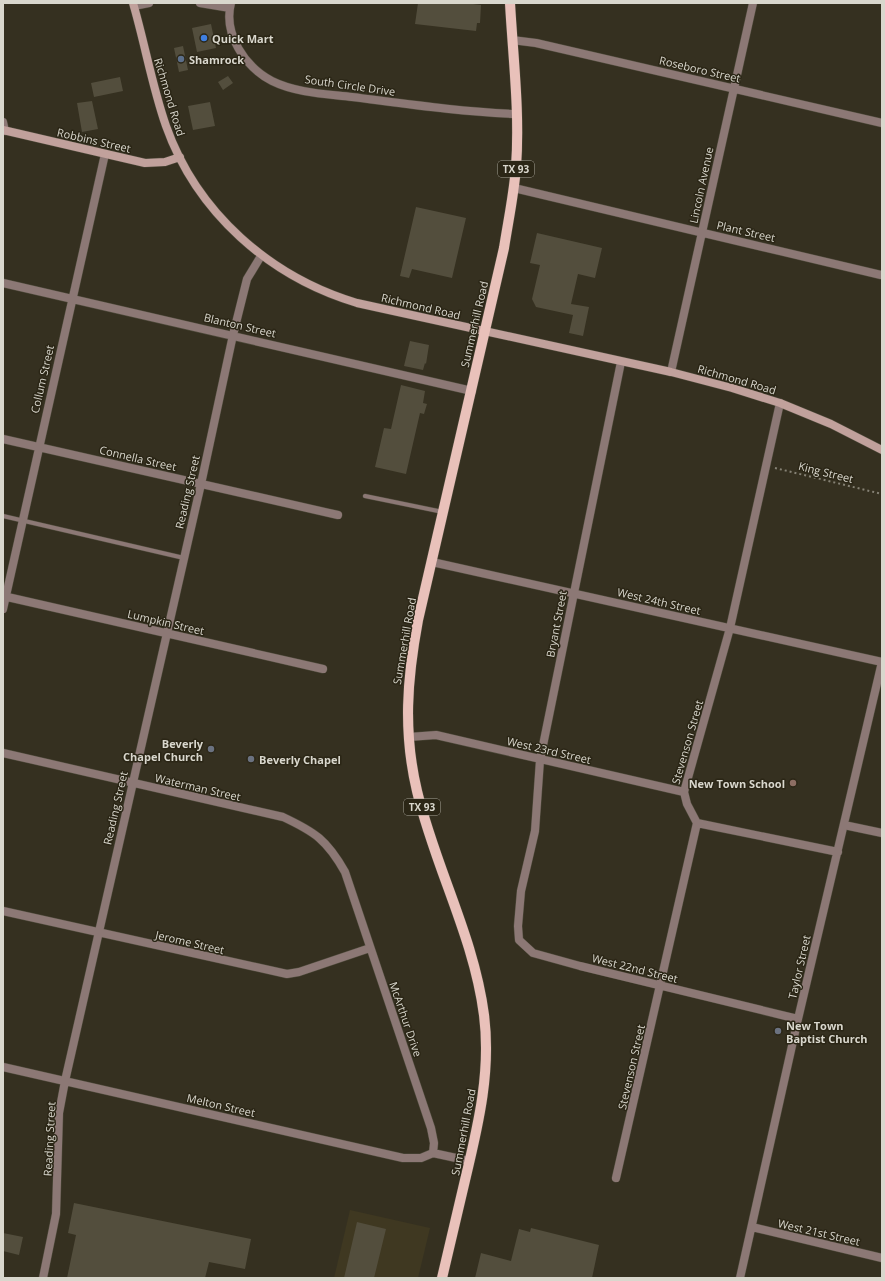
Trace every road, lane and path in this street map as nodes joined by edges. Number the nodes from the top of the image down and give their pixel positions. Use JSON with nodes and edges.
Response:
{"nodes":[{"id":1,"x":149,"y":3,"type":"edge"},
{"id":2,"x":200,"y":3,"type":"edge"},
{"id":3,"x":510,"y":3,"type":"edge"},
{"id":4,"x":753,"y":3,"type":"edge"},
{"id":5,"x":134,"y":5,"type":"edge"},
{"id":6,"x":231,"y":5,"type":"edge"},
{"id":7,"x":512,"y":40,"type":"junction"},
{"id":8,"x":734,"y":88,"type":"junction"},
{"id":9,"x":516,"y":114,"type":"junction"},
{"id":10,"x":3,"y":122,"type":"edge"},
{"id":11,"x":882,"y":123,"type":"edge"},
{"id":12,"x":4,"y":130,"type":"edge"},
{"id":13,"x":105,"y":154,"type":"junction"},
{"id":14,"x":180,"y":157,"type":"junction"},
{"id":15,"x":514,"y":188,"type":"junction"},
{"id":16,"x":702,"y":232,"type":"junction"},
{"id":17,"x":261,"y":256,"type":"junction"},
{"id":18,"x":881,"y":275,"type":"dead end"},
{"id":19,"x":3,"y":283,"type":"edge"},
{"id":20,"x":72,"y":298,"type":"junction"},
{"id":21,"x":485,"y":332,"type":"junction"},
{"id":22,"x":233,"y":335,"type":"junction"},
{"id":23,"x":622,"y":362,"type":"junction"},
{"id":24,"x":671,"y":372,"type":"junction"},
{"id":25,"x":472,"y":391,"type":"junction"},
{"id":26,"x":780,"y":403,"type":"junction"},
{"id":27,"x":3,"y":439,"type":"edge"},
{"id":28,"x":38,"y":447,"type":"junction"},
{"id":29,"x":882,"y":450,"type":"edge"},
{"id":30,"x":766,"y":466,"type":"junction"},
{"id":31,"x":201,"y":484,"type":"junction"},
{"id":32,"x":882,"y":494,"type":"edge"},
{"id":33,"x":365,"y":496,"type":"dead end"},
{"id":34,"x":443,"y":513,"type":"junction"},
{"id":35,"x":338,"y":515,"type":"dead end"},
{"id":36,"x":3,"y":516,"type":"edge"},
{"id":37,"x":22,"y":520,"type":"junction"},
{"id":38,"x":184,"y":558,"type":"junction"},
{"id":39,"x":432,"y":562,"type":"junction"},
{"id":40,"x":573,"y":593,"type":"junction"},
{"id":41,"x":4,"y":597,"type":"edge"},
{"id":42,"x":3,"y":609,"type":"edge"},
{"id":43,"x":730,"y":628,"type":"junction"},
{"id":44,"x":166,"y":634,"type":"junction"},
{"id":45,"x":882,"y":662,"type":"edge"},
{"id":46,"x":323,"y":669,"type":"dead end"},
{"id":47,"x":409,"y":737,"type":"junction"},
{"id":48,"x":3,"y":753,"type":"edge"},
{"id":49,"x":540,"y":760,"type":"junction"},
{"id":50,"x":132,"y":783,"type":"junction"},
{"id":51,"x":684,"y":792,"type":"junction"},
{"id":52,"x":697,"y":823,"type":"junction"},
{"id":53,"x":844,"y":824,"type":"junction"},
{"id":54,"x":882,"y":833,"type":"edge"},
{"id":55,"x":838,"y":852,"type":"junction"},
{"id":56,"x":521,"y":891,"type":"joint"},
{"id":57,"x":352,"y":892,"type":"joint"},
{"id":58,"x":3,"y":911,"type":"edge"},
{"id":59,"x":99,"y":933,"type":"junction"},
{"id":60,"x":370,"y":948,"type":"junction"},
{"id":61,"x":661,"y":986,"type":"junction"},
{"id":62,"x":798,"y":1019,"type":"junction"},
{"id":63,"x":3,"y":1067,"type":"edge"},
{"id":64,"x":65,"y":1081,"type":"junction"},
{"id":65,"x":433,"y":1153,"type":"junction"},
{"id":66,"x":470,"y":1161,"type":"junction"},
{"id":67,"x":616,"y":1178,"type":"dead end"},
{"id":68,"x":752,"y":1227,"type":"junction"},
{"id":69,"x":882,"y":1258,"type":"edge"},
{"id":70,"x":43,"y":1278,"type":"edge"},
{"id":71,"x":442,"y":1278,"type":"edge"},
{"id":72,"x":740,"y":1278,"type":"edge"}],
"edges":[{"from":1,"to":5,"type":"street"},
{"from":2,"to":6,"type":"street"},
{"from":3,"to":7,"type":"main road","name":"Summerhill Road","number":"TX 93"},
{"from":4,"to":8,"type":"street","name":"Lincoln Avenue"},
{"from":5,"to":14,"type":"street","name":"Richmond Road"},
{"from":6,"to":9,"type":"street","name":"South Circle Drive"},
{"from":7,"to":8,"type":"street","name":"Roseboro Street"},
{"from":7,"to":9,"type":"main road","name":"Summerhill Road","number":"TX 93"},
{"from":8,"to":11,"type":"street","name":"Roseboro Street"},
{"from":8,"to":16,"type":"street","name":"Lincoln Avenue"},
{"from":9,"to":15,"type":"main road","name":"Summerhill Road","number":"TX 93"},
{"from":10,"to":12,"type":"street"},
{"from":12,"to":13,"type":"street","name":"Robbins Street"},
{"from":13,"to":14,"type":"street","name":"Robbins Street"},
{"from":13,"to":20,"type":"street","name":"Collum Street"},
{"from":14,"to":17,"type":"street","name":"Richmond Road"},
{"from":15,"to":16,"type":"street","name":"Plant Street"},
{"from":15,"to":21,"type":"main road","name":"Summerhill Road","number":"TX 93"},
{"from":16,"to":18,"type":"street","name":"Plant Street"},
{"from":16,"to":24,"type":"street","name":"Lincoln Avenue"},
{"from":17,"to":21,"type":"street","name":"Richmond Road"},
{"from":17,"to":22,"type":"street","name":"Reading Street"},
{"from":19,"to":20,"type":"street","name":"Blanton Street"},
{"from":20,"to":22,"type":"street","name":"Blanton Street"},
{"from":20,"to":28,"type":"street","name":"Collum Street"},
{"from":21,"to":23,"type":"street","name":"Richmond Road"},
{"from":21,"to":25,"type":"main road","name":"Summerhill Road","number":"TX 93"},
{"from":22,"to":25,"type":"street","name":"Blanton Street"},
{"from":22,"to":31,"type":"street","name":"Reading Street"},
{"from":23,"to":24,"type":"street","name":"Richmond Road"},
{"from":23,"to":40,"type":"street","name":"Bryant Street"},
{"from":24,"to":26,"type":"street","name":"Richmond Road"},
{"from":25,"to":34,"type":"main road","name":"Summerhill Road","number":"TX 93"},
{"from":26,"to":29,"type":"street","name":"Richmond Road"},
{"from":26,"to":30,"type":"street","name":"Stevenson Street"},
{"from":27,"to":28,"type":"street","name":"Connella Street"},
{"from":28,"to":31,"type":"street","name":"Connella Street"},
{"from":28,"to":37,"type":"street","name":"Collum Street"},
{"from":30,"to":32,"type":"path","name":"King Street"},
{"from":30,"to":43,"type":"street","name":"Stevenson Street"},
{"from":31,"to":35,"type":"street","name":"Connella Street"},
{"from":31,"to":38,"type":"street","name":"Reading Street"},
{"from":33,"to":34,"type":"lane"},
{"from":34,"to":39,"type":"main road","name":"Summerhill Road","number":"TX 93"},
{"from":36,"to":37,"type":"lane"},
{"from":37,"to":38,"type":"lane"},
{"from":37,"to":41,"type":"street","name":"Collum Street"},
{"from":38,"to":44,"type":"street","name":"Reading Street"},
{"from":39,"to":40,"type":"street","name":"West 24th Street"},
{"from":39,"to":47,"type":"main road","name":"Summerhill Road","number":"TX 93"},
{"from":40,"to":43,"type":"street","name":"West 24th Street"},
{"from":40,"to":49,"type":"street","name":"Bryant Street"},
{"from":41,"to":42,"type":"street","name":"Collum Street"},
{"from":41,"to":44,"type":"street","name":"Lumpkin Street"},
{"from":43,"to":45,"type":"street","name":"West 24th Street"},
{"from":43,"to":51,"type":"street","name":"Stevenson Street"},
{"from":44,"to":46,"type":"street","name":"Lumpkin Street"},
{"from":44,"to":50,"type":"street","name":"Reading Street"},
{"from":45,"to":53,"type":"street","name":"Taylor Street"},
{"from":47,"to":49,"type":"street","name":"West 23rd Street"},
{"from":47,"to":66,"type":"main road","name":"Summerhill Road","number":"TX 93"},
{"from":48,"to":50,"type":"street","name":"Waterman Street"},
{"from":49,"to":51,"type":"street","name":"West 23rd Street"},
{"from":49,"to":56,"type":"street","name":"Bryant Street"},
{"from":50,"to":57,"type":"street","name":"Waterman Street"},
{"from":50,"to":59,"type":"street","name":"Reading Street"},
{"from":51,"to":52,"type":"street","name":"Stevenson Street"},
{"from":52,"to":55,"type":"street"},
{"from":52,"to":61,"type":"street","name":"Stevenson Street"},
{"from":53,"to":54,"type":"street"},
{"from":53,"to":55,"type":"street","name":"Taylor Street"},
{"from":55,"to":62,"type":"street","name":"Taylor Street"},
{"from":56,"to":61,"type":"street","name":"West 22nd Street"},
{"from":57,"to":60,"type":"street","name":"McArthur Drive"},
{"from":58,"to":59,"type":"street","name":"Jerome Street"},
{"from":59,"to":60,"type":"street","name":"Jerome Street"},
{"from":59,"to":64,"type":"street","name":"Reading Street"},
{"from":60,"to":65,"type":"street","name":"McArthur Drive"},
{"from":61,"to":62,"type":"street","name":"West 22nd Street"},
{"from":61,"to":67,"type":"street","name":"Stevenson Street"},
{"from":62,"to":68,"type":"street","name":"Taylor Street"},
{"from":63,"to":64,"type":"street","name":"Melton Street"},
{"from":64,"to":65,"type":"street","name":"Melton Street"},
{"from":64,"to":70,"type":"street","name":"Reading Street"},
{"from":65,"to":66,"type":"street"},
{"from":66,"to":71,"type":"main road","name":"Summerhill Road","number":"TX 93"},
{"from":68,"to":69,"type":"street","name":"West 21st Street"},
{"from":68,"to":72,"type":"street","name":"Taylor Street"}]}
